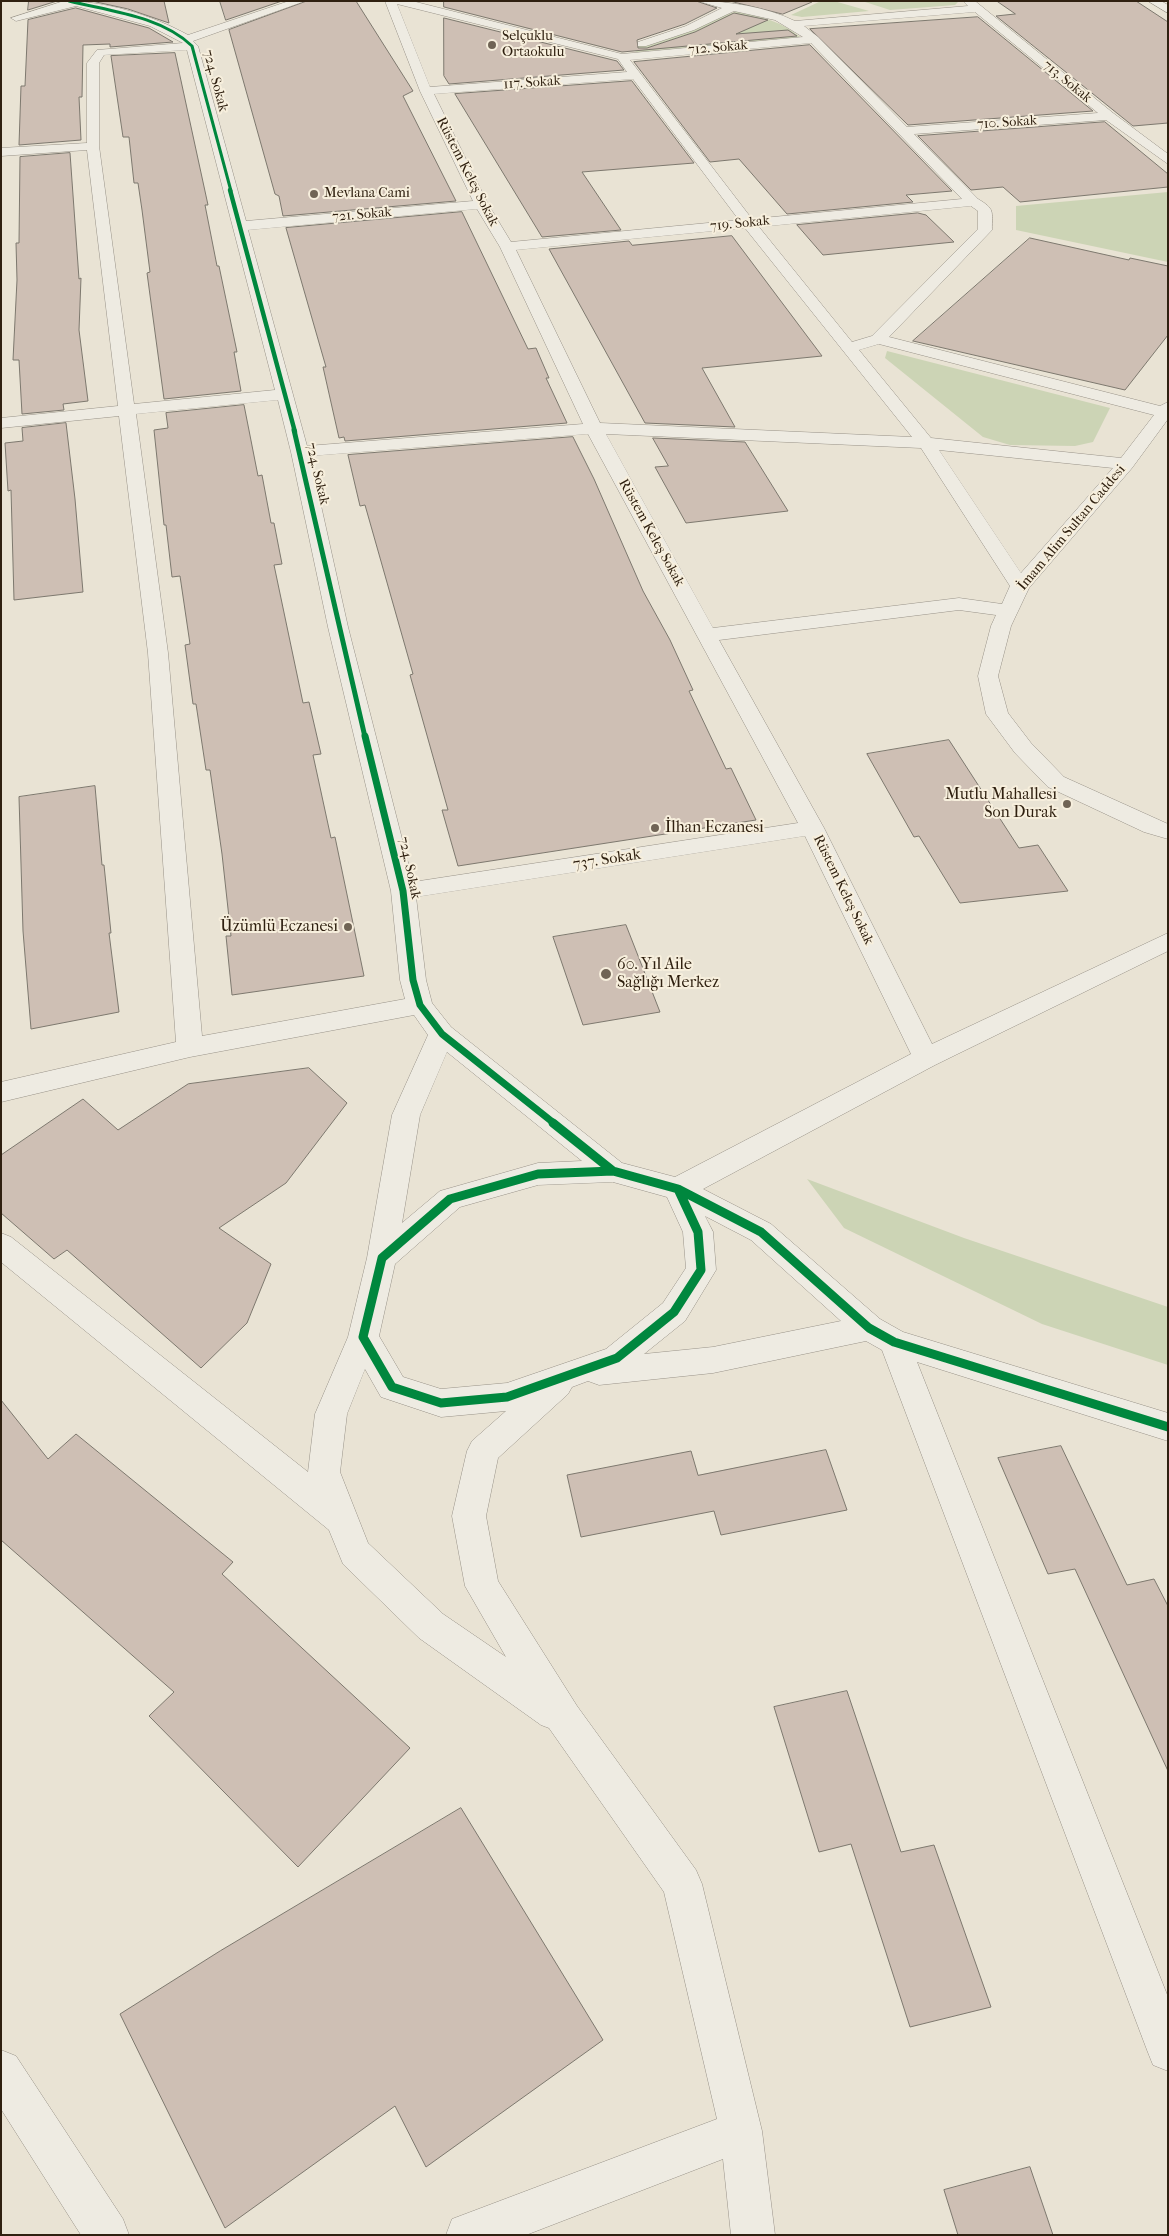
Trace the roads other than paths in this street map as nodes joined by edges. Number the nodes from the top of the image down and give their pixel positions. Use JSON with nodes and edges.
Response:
{"nodes":[{"id":1,"x":300,"y":1,"type":"edge"},
{"id":2,"x":390,"y":1,"type":"edge"},
{"id":3,"x":398,"y":1,"type":"edge"},
{"id":4,"x":703,"y":1,"type":"edge"},
{"id":5,"x":1153,"y":1,"type":"edge"},
{"id":6,"x":73,"y":2,"type":"edge"},
{"id":7,"x":973,"y":5,"type":"edge"},
{"id":8,"x":869,"y":7,"type":"dead end"},
{"id":9,"x":733,"y":8,"type":"junction"},
{"id":10,"x":1168,"y":10,"type":"edge"},
{"id":11,"x":889,"y":15,"type":"junction"},
{"id":12,"x":16,"y":18,"type":"dead end"},
{"id":13,"x":793,"y":24,"type":"junction"},
{"id":14,"x":814,"y":39,"type":"junction"},
{"id":15,"x":190,"y":43,"type":"junction"},
{"id":16,"x":617,"y":55,"type":"junction"},
{"id":17,"x":637,"y":75,"type":"junction"},
{"id":18,"x":426,"y":91,"type":"junction"},
{"id":19,"x":1110,"y":116,"type":"junction"},
{"id":20,"x":904,"y":131,"type":"junction"},
{"id":21,"x":93,"y":146,"type":"junction"},
{"id":22,"x":1,"y":152,"type":"edge"},
{"id":23,"x":1168,"y":160,"type":"edge"},
{"id":24,"x":973,"y":202,"type":"junction"},
{"id":25,"x":481,"y":204,"type":"junction"},
{"id":26,"x":748,"y":223,"type":"junction"},
{"id":27,"x":242,"y":226,"type":"junction"},
{"id":28,"x":507,"y":247,"type":"junction"},
{"id":29,"x":878,"y":340,"type":"junction"},
{"id":30,"x":849,"y":348,"type":"junction"},
{"id":31,"x":284,"y":394,"type":"junction"},
{"id":32,"x":127,"y":410,"type":"junction"},
{"id":33,"x":1166,"y":410,"type":"edge"},
{"id":34,"x":1,"y":424,"type":"edge"},
{"id":35,"x":594,"y":428,"type":"junction"},
{"id":36,"x":1168,"y":441,"type":"edge"},
{"id":37,"x":926,"y":443,"type":"junction"},
{"id":38,"x":1139,"y":446,"type":"junction"},
{"id":39,"x":300,"y":452,"type":"junction"},
{"id":40,"x":1126,"y":464,"type":"junction"},
{"id":41,"x":1020,"y":586,"type":"junction"},
{"id":42,"x":1008,"y":611,"type":"junction"},
{"id":43,"x":707,"y":635,"type":"junction"},
{"id":44,"x":812,"y":828,"type":"junction"},
{"id":45,"x":1168,"y":832,"type":"edge"},
{"id":46,"x":403,"y":891,"type":"junction"},
{"id":47,"x":1168,"y":941,"type":"edge"},
{"id":48,"x":420,"y":1005,"type":"junction"},
{"id":49,"x":442,"y":1034,"type":"junction"},
{"id":50,"x":190,"y":1048,"type":"junction"},
{"id":51,"x":926,"y":1058,"type":"junction"},
{"id":52,"x":1,"y":1092,"type":"edge"},
{"id":53,"x":612,"y":1171,"type":"junction"},
{"id":54,"x":678,"y":1189,"type":"junction"},
{"id":55,"x":1,"y":1245,"type":"edge"},
{"id":56,"x":382,"y":1258,"type":"junction"},
{"id":57,"x":881,"y":1335,"type":"junction"},
{"id":58,"x":363,"y":1337,"type":"junction"},
{"id":59,"x":569,"y":1375,"type":"junction"},
{"id":60,"x":1168,"y":1427,"type":"edge"},
{"id":61,"x":342,"y":1520,"type":"junction"},
{"id":62,"x":564,"y":1719,"type":"junction"},
{"id":63,"x":1165,"y":2034,"type":"edge"},
{"id":64,"x":1,"y":2071,"type":"edge"},
{"id":65,"x":742,"y":2131,"type":"junction"},
{"id":66,"x":107,"y":2235,"type":"edge"},
{"id":67,"x":468,"y":2235,"type":"edge"},
{"id":68,"x":753,"y":2235,"type":"edge"}],
"edges":[{"from":1,"to":15,"type":"street"},
{"from":2,"to":18,"type":"street","name":"Rüstem Keleş Sokak"},
{"from":3,"to":16,"type":"street"},
{"from":4,"to":9,"type":"street"},
{"from":5,"to":10,"type":"street"},
{"from":6,"to":12,"type":"street"},
{"from":6,"to":15,"type":"street","name":"724. Sokak"},
{"from":7,"to":11,"type":"street"},
{"from":7,"to":19,"type":"street","name":"713. Sokak"},
{"from":8,"to":11,"type":"street"},
{"from":9,"to":13,"type":"street"},
{"from":9,"to":16,"type":"street","name":"712. Sokak"},
{"from":11,"to":13,"type":"street"},
{"from":13,"to":14,"type":"street"},
{"from":14,"to":16,"type":"street","name":"712. Sokak"},
{"from":14,"to":20,"type":"street"},
{"from":15,"to":21,"type":"street"},
{"from":15,"to":27,"type":"street","name":"724. Sokak"},
{"from":16,"to":17,"type":"street"},
{"from":17,"to":18,"type":"street","name":"117. Sokak"},
{"from":17,"to":26,"type":"street"},
{"from":18,"to":25,"type":"street","name":"Rüstem Keleş Sokak"},
{"from":19,"to":20,"type":"street","name":"710. Sokak"},
{"from":19,"to":23,"type":"street","name":"713. Sokak"},
{"from":20,"to":24,"type":"street"},
{"from":21,"to":22,"type":"street"},
{"from":21,"to":32,"type":"street"},
{"from":24,"to":26,"type":"street","name":"719. Sokak"},
{"from":24,"to":29,"type":"street"},
{"from":25,"to":27,"type":"street","name":"721. Sokak"},
{"from":25,"to":28,"type":"street","name":"Rüstem Keleş Sokak"},
{"from":26,"to":28,"type":"street","name":"719. Sokak"},
{"from":26,"to":30,"type":"street"},
{"from":27,"to":31,"type":"street","name":"724. Sokak"},
{"from":28,"to":35,"type":"street","name":"Rüstem Keleş Sokak"},
{"from":29,"to":30,"type":"street"},
{"from":29,"to":33,"type":"street"},
{"from":30,"to":37,"type":"street"},
{"from":31,"to":32,"type":"street"},
{"from":31,"to":39,"type":"street","name":"724. Sokak"},
{"from":32,"to":34,"type":"street"},
{"from":32,"to":50,"type":"street"},
{"from":33,"to":38,"type":"street","name":"İmam Alim Sultan Caddesi"},
{"from":35,"to":37,"type":"street"},
{"from":35,"to":39,"type":"street"},
{"from":35,"to":43,"type":"street","name":"Rüstem Keleş Sokak"},
{"from":36,"to":38,"type":"street"},
{"from":37,"to":40,"type":"street"},
{"from":37,"to":41,"type":"street"},
{"from":38,"to":40,"type":"street","name":"İmam Alim Sultan Caddesi"},
{"from":39,"to":46,"type":"street","name":"724. Sokak"},
{"from":40,"to":41,"type":"street","name":"İmam Alim Sultan Caddesi"},
{"from":41,"to":42,"type":"street","name":"İmam Alim Sultan Caddesi"},
{"from":42,"to":43,"type":"street"},
{"from":42,"to":45,"type":"street","name":"İmam Alim Sultan Caddesi"},
{"from":43,"to":44,"type":"street","name":"Rüstem Keleş Sokak"},
{"from":44,"to":46,"type":"street","name":"737. Sokak"},
{"from":44,"to":51,"type":"street","name":"Rüstem Keleş Sokak"},
{"from":46,"to":48,"type":"street","name":"724. Sokak"},
{"from":47,"to":51,"type":"street"},
{"from":48,"to":49,"type":"street","name":"724. Sokak"},
{"from":48,"to":50,"type":"street"},
{"from":49,"to":53,"type":"street","name":"724. Sokak"},
{"from":49,"to":56,"type":"street"},
{"from":50,"to":52,"type":"street"},
{"from":51,"to":54,"type":"street"},
{"from":53,"to":54,"type":"street"},
{"from":53,"to":56,"type":"street"},
{"from":54,"to":57,"type":"street"},
{"from":54,"to":59,"type":"street"},
{"from":55,"to":61,"type":"street"},
{"from":56,"to":58,"type":"street"},
{"from":57,"to":59,"type":"street"},
{"from":57,"to":60,"type":"street"},
{"from":57,"to":63,"type":"street"},
{"from":58,"to":59,"type":"street"},
{"from":58,"to":61,"type":"street"},
{"from":59,"to":62,"type":"street"},
{"from":61,"to":62,"type":"street"},
{"from":62,"to":65,"type":"street"},
{"from":64,"to":66,"type":"street"},
{"from":65,"to":67,"type":"street"},
{"from":65,"to":68,"type":"street"}]}
